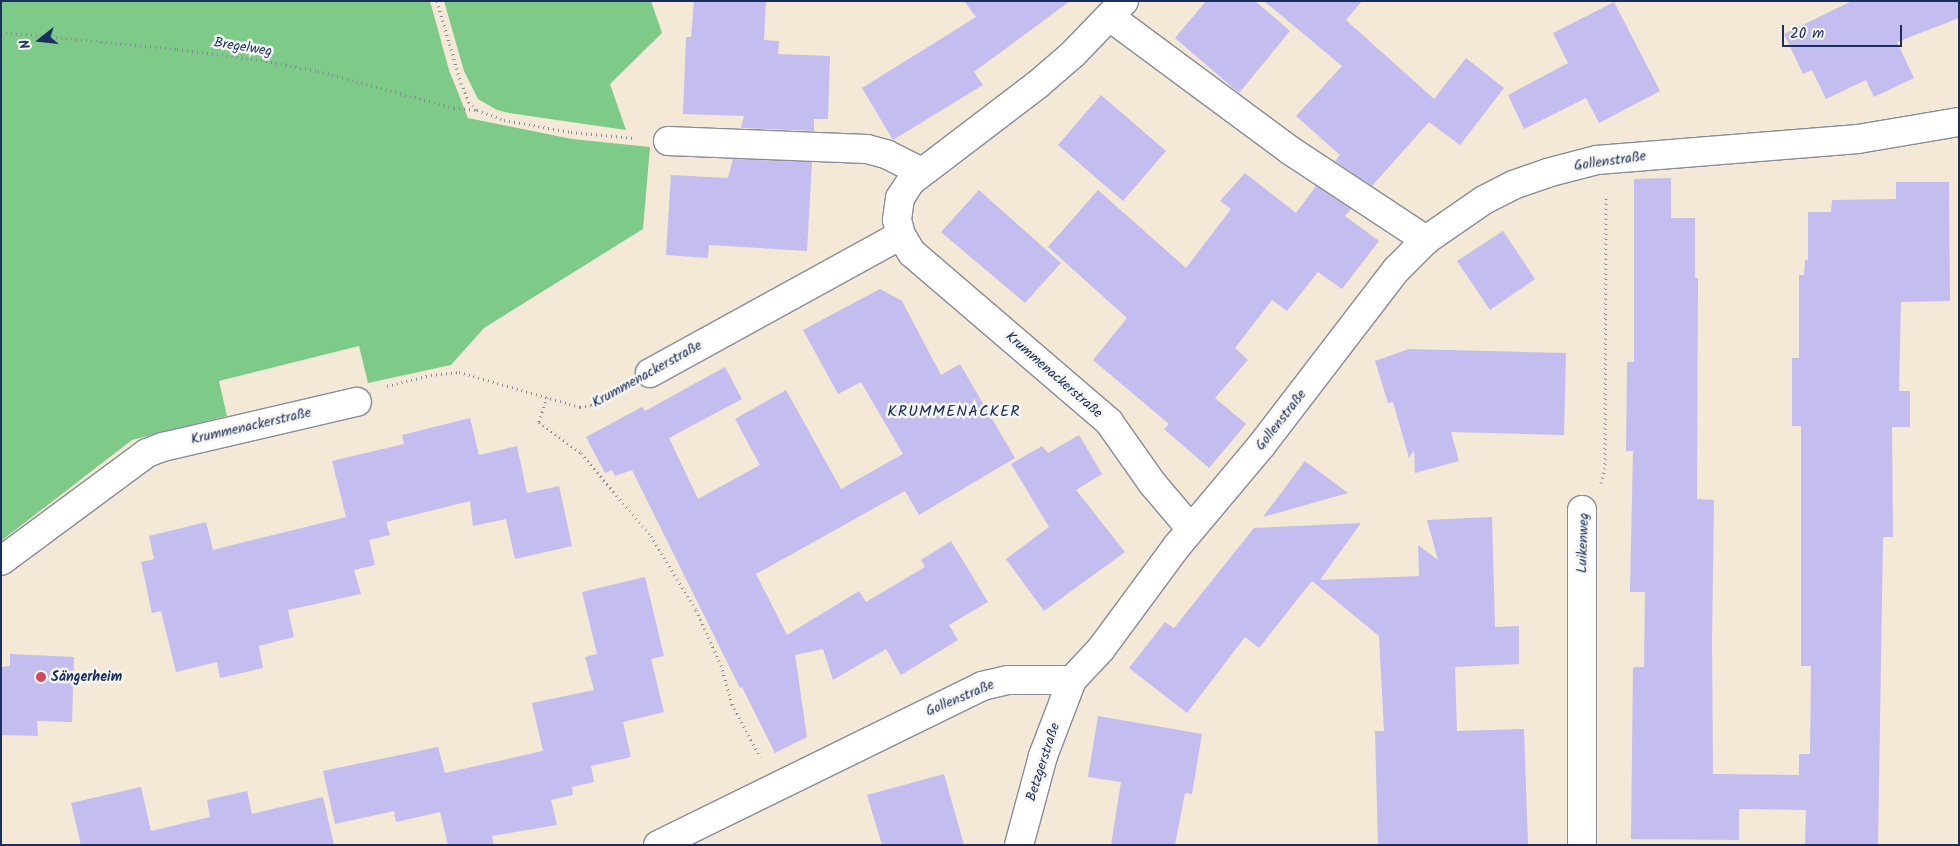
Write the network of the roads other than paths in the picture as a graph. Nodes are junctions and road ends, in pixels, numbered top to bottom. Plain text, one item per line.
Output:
1 (1117, 9) edge
2 (1959, 122) edge
3 (668, 141) road end
4 (922, 172) junction
5 (901, 235) junction
6 (1426, 240) junction
7 (650, 373) road end
8 (357, 402) road end
9 (1582, 510) road end
10 (1191, 529) junction
11 (1, 561) edge
12 (1072, 680) junction
13 (658, 845) edge
14 (1020, 845) edge
15 (1582, 845) edge

1 - 4 street
1 - 6 street
2 - 6 street, Gollenstraße
3 - 4 street
4 - 5 street
5 - 7 street, Krummenackerstraße
5 - 10 street, Krummenackerstraße
6 - 10 street, Gollenstraße
8 - 11 street, Krummenackerstraße
9 - 15 street, Luikenweg
10 - 12 street, Gollenstraße
12 - 13 street, Gollenstraße
12 - 14 street, Betzgerstraße

